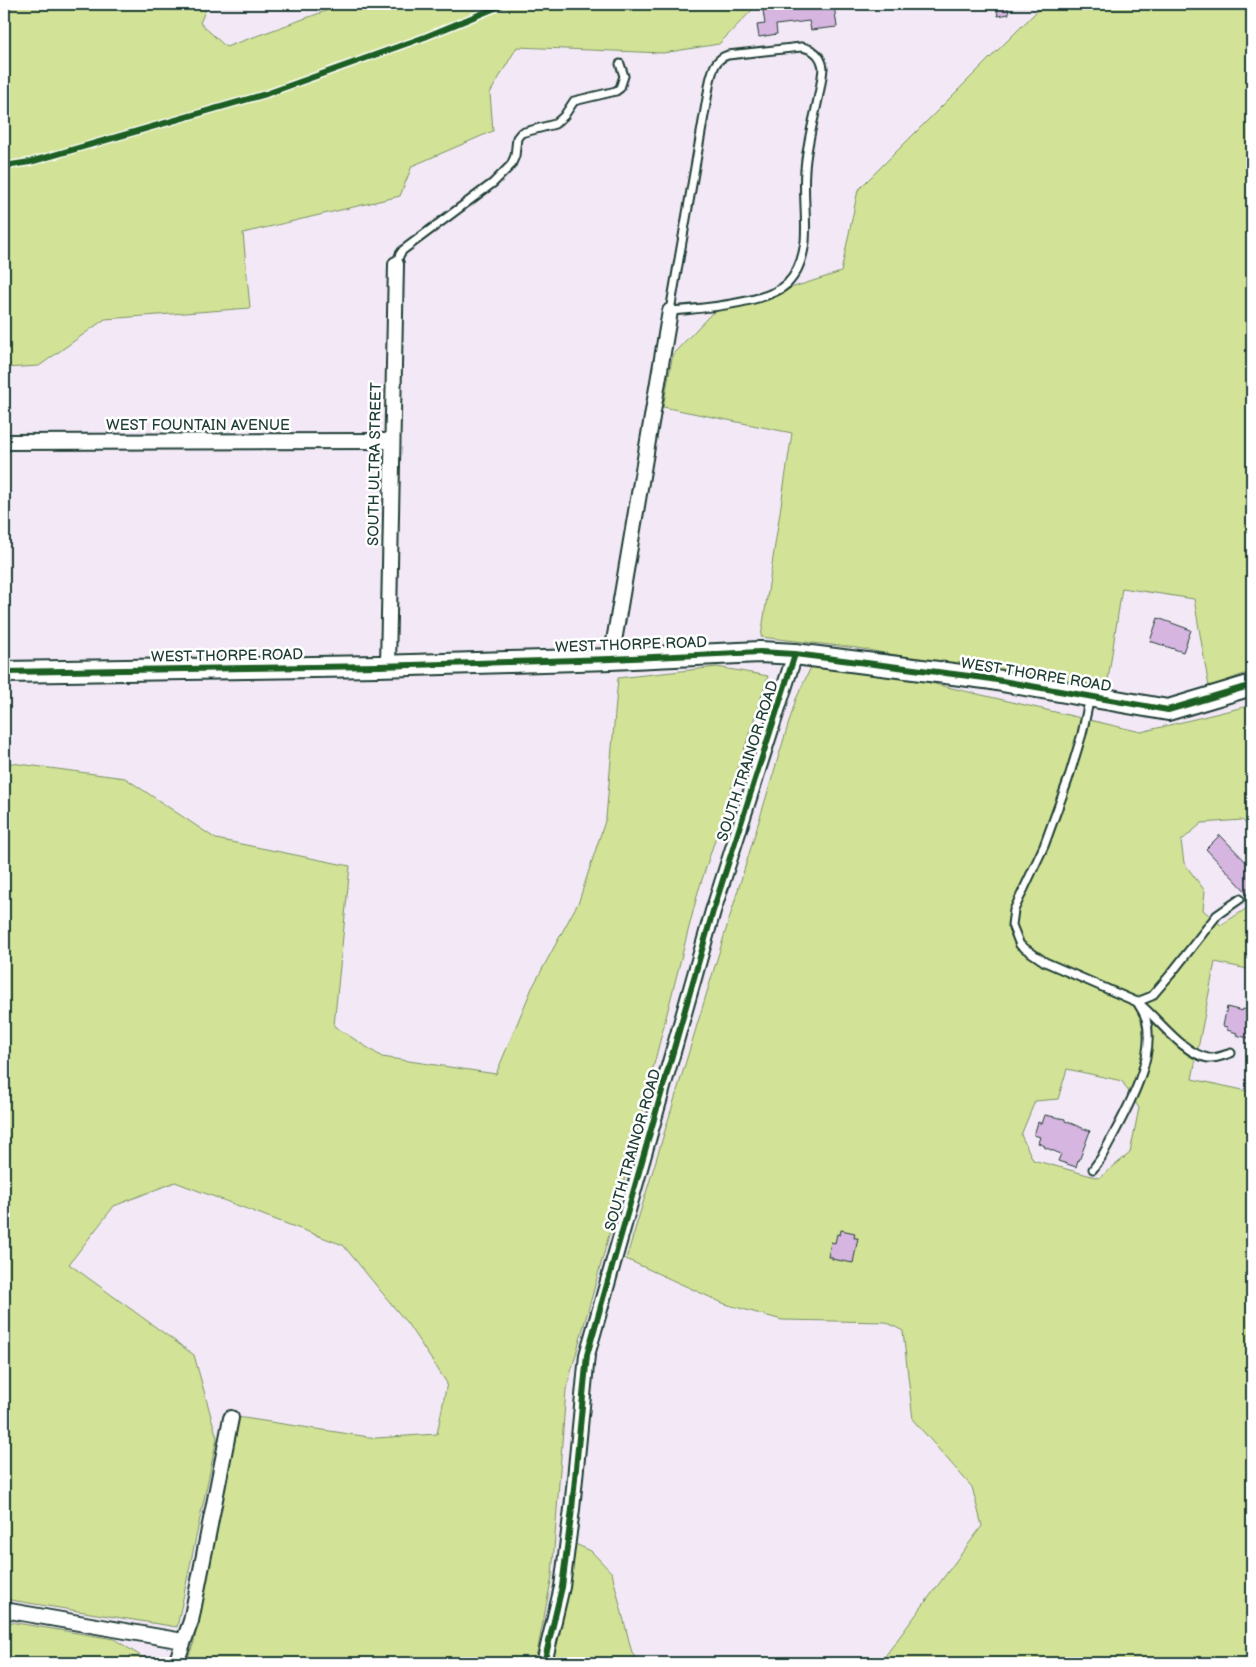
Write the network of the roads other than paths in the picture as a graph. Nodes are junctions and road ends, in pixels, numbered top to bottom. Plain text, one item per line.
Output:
1 (620, 64) dead end
2 (396, 264) joint
3 (670, 311) junction
4 (392, 441) junction
5 (4, 442) edge
6 (795, 654) junction
7 (611, 659) junction
8 (388, 666) junction
9 (4, 672) edge
10 (1252, 685) edge
11 (1090, 696) junction
12 (1240, 899) dead end
13 (1137, 1002) junction
14 (1231, 1053) dead end
15 (1093, 1169) dead end
16 (230, 1418) dead end
17 (4, 1610) edge
18 (183, 1641) junction
19 (176, 1663) edge
20 (544, 1663) edge

1 - 2 lane
2 - 4 street, SOUTH ULTRA STREET
3 - 3 lane
3 - 7 street
4 - 5 street, WEST FOUNTAIN AVENUE
4 - 8 street, SOUTH ULTRA STREET
6 - 7 street, WEST THORPE ROAD
6 - 11 street, WEST THORPE ROAD
6 - 20 street, SOUTH TRAINOR ROAD
7 - 8 street, WEST THORPE ROAD
8 - 9 street, WEST THORPE ROAD
10 - 11 street, WEST THORPE ROAD
11 - 13 lane
12 - 13 lane
13 - 14 lane
13 - 15 lane
16 - 18 street
17 - 18 street
18 - 19 street

